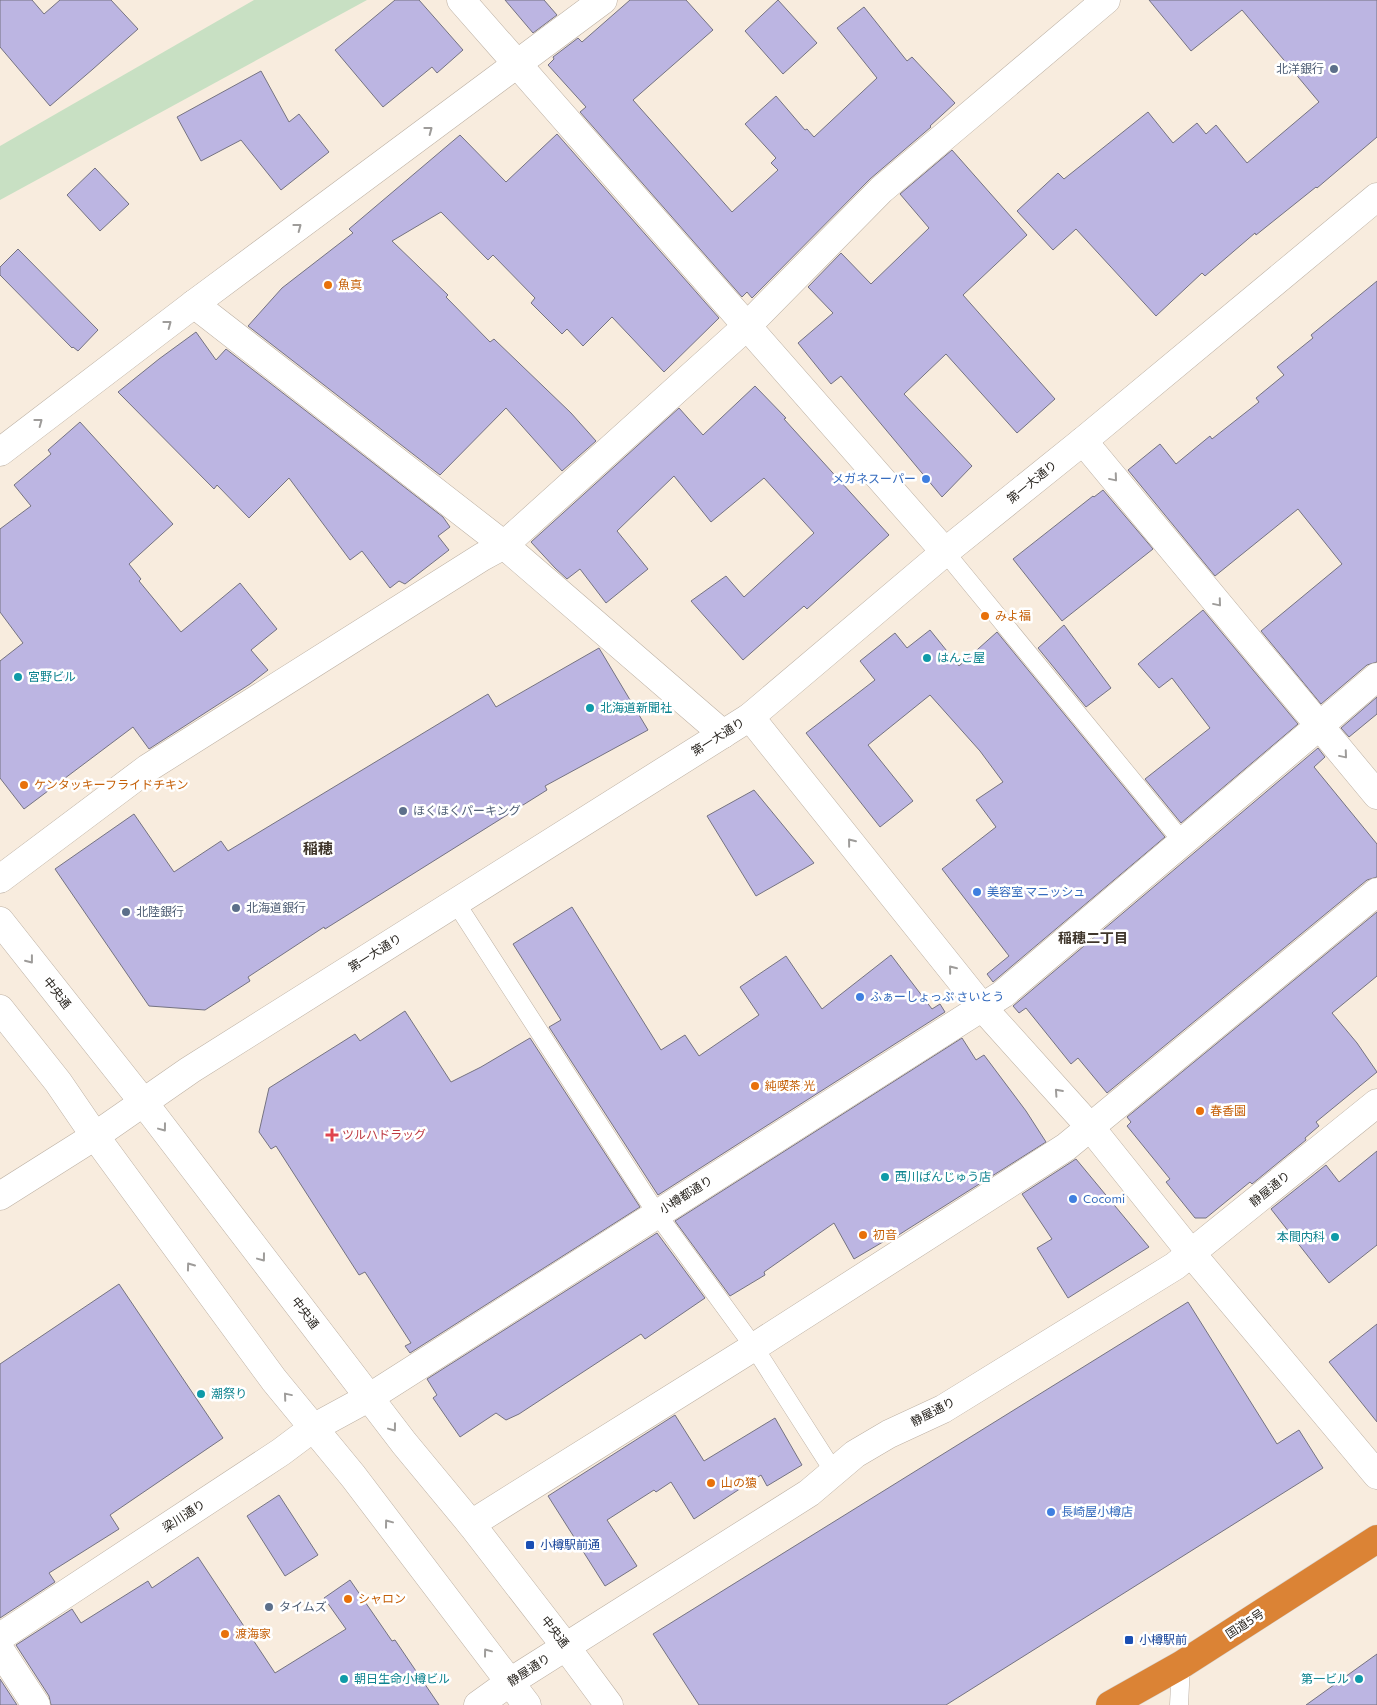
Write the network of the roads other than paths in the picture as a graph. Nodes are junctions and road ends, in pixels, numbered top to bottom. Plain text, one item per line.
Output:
1 (461, 0) edge
2 (602, 0) edge
3 (1106, 0) edge
4 (516, 65) junction
5 (1377, 197) edge
6 (194, 304) junction
7 (747, 326) junction
8 (1083, 441) junction
9 (0, 452) edge
10 (504, 545) junction
11 (946, 552) junction
12 (1377, 677) edge
13 (750, 717) junction
14 (1319, 724) junction
15 (723, 734) junction
16 (1377, 795) edge
17 (1182, 841) junction
18 (0, 879) edge
19 (1377, 892) edge
20 (456, 903) junction
21 (0, 921) edge
22 (993, 1000) junction
23 (0, 1009) edge
24 (144, 1103) junction
25 (1377, 1103) edge
26 (1091, 1128) junction
27 (95, 1136) junction
28 (0, 1196) edge
29 (657, 1214) junction
30 (1191, 1253) junction
31 (754, 1347) junction
32 (370, 1397) junction
33 (314, 1428) junction
34 (834, 1472) junction
35 (1377, 1475) edge
36 (471, 1524) junction
37 (1377, 1539) edge
38 (0, 1638) edge
39 (566, 1647) junction
40 (0, 1650) edge
41 (1181, 1665) junction
42 (510, 1682) junction
43 (36, 1705) edge
44 (478, 1705) edge
45 (527, 1705) edge
46 (609, 1705) edge
47 (1110, 1705) edge
48 (1179, 1705) edge

1 - 4 street
2 - 4 street
3 - 7 street
6 -> 4 street
4 - 7 street
5 - 8 street, 第一大通り
9 -> 6 street
6 - 10 street
7 - 10 street
7 - 11 street
8 - 11 street, 第一大通り
8 -> 14 street
10 - 15 street
10 - 18 street
11 - 13 street, 第一大通り
11 - 17 lane
12 - 14 street, 小樽都通り
13 - 15 street, 第一大通り
22 -> 13 street
14 -> 16 street
14 - 17 street, 小樽都通り
15 - 20 street, 第一大通り
17 - 22 street, 小樽都通り
19 - 26 street
20 - 24 street, 第一大通り
20 - 29 lane
21 -> 24 street, 中央通
26 -> 22 street
22 - 29 street, 小樽都通り
23 - 27 street
24 - 27 street, 第一大通り
24 -> 32 street, 中央通
25 - 30 street, 静屋通り
26 - 30 street
26 - 31 street
27 - 28 street, 第一大通り
33 -> 27 street
29 - 31 lane
29 - 32 street, 小樽都通り
30 - 34 street, 静屋通り
30 - 35 street
31 - 34 lane
31 - 36 street
32 - 33 street, 梁川通り
32 -> 36 street, 中央通
33 - 38 street, 梁川通り
42 -> 33 street
34 - 39 street, 静屋通り
36 - 39 street, 中央通
37 - 41 highway, 国道5号
39 - 42 street, 静屋通り
39 - 46 street, 中央通
40 - 43 street
41 - 47 highway, 国道5号
41 - 48 lane
42 - 44 street, 静屋通り
42 - 45 street

